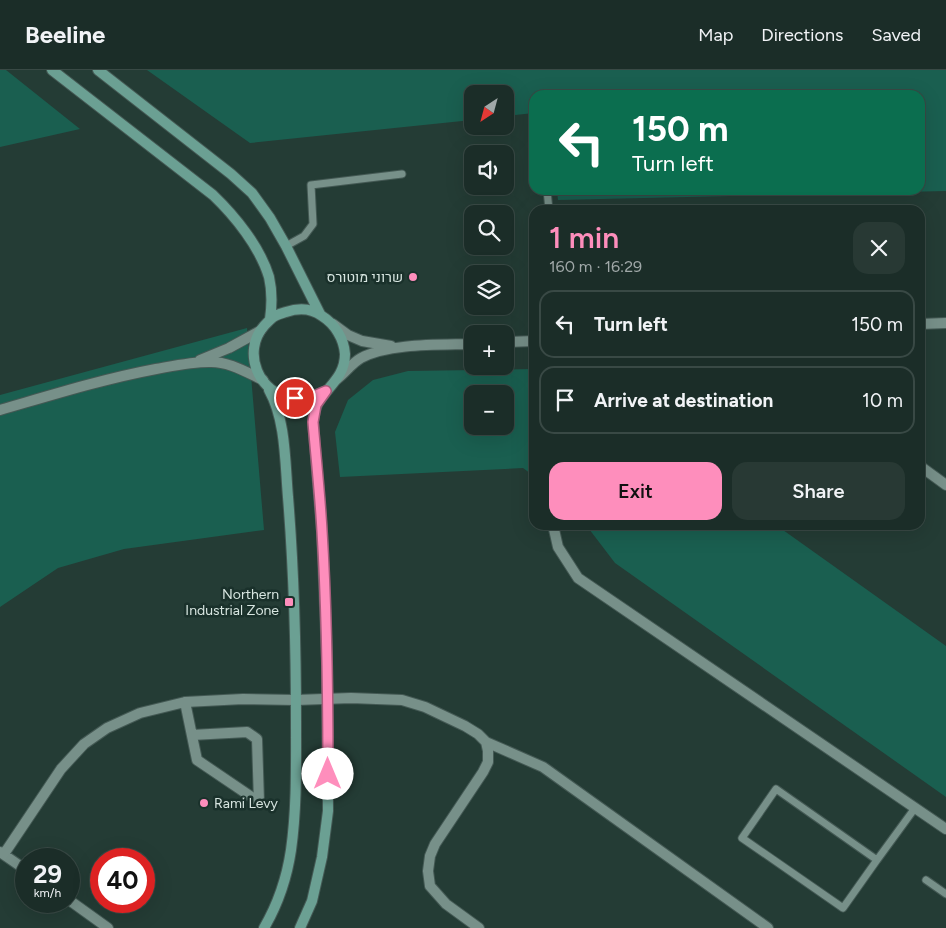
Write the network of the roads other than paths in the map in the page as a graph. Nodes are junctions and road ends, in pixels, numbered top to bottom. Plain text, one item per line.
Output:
1 (52, 70) edge
2 (98, 70) edge
3 (402, 174) dead end
4 (286, 246) junction
5 (320, 314) junction
6 (270, 319) junction
7 (946, 323) edge
8 (332, 324) junction
9 (925, 324) edge
10 (260, 330) junction
11 (529, 341) edge
12 (514, 342) edge
13 (464, 344) edge
14 (399, 347) junction
15 (192, 363) junction
16 (337, 380) junction
17 (264, 383) junction
18 (326, 391) junction
19 (0, 410) edge
20 (925, 469) edge
21 (946, 484) edge
22 (554, 530) edge
23 (328, 698) junction
24 (296, 700) junction
25 (185, 702) junction
26 (192, 735) junction
27 (486, 742) junction
28 (915, 808) junction
29 (946, 829) edge
30 (2, 853) edge
31 (877, 860) junction
32 (15, 862) edge
33 (926, 880) dead end
34 (946, 894) edge
35 (80, 908) edge
36 (108, 928) edge
37 (264, 928) edge
38 (300, 928) edge
39 (479, 928) edge
40 (768, 928) edge

1 - 6 street
2 - 4 street
3 - 4 lane
4 - 5 street
5 - 6 street
5 - 8 street
6 - 10 street
7 - 9 street
8 - 14 street
8 - 16 street
10 - 15 street
10 - 17 street
11 - 12 street
13 - 14 street
14 - 16 street
15 - 17 street
15 - 19 street
16 - 18 street
17 - 18 street
17 - 24 street
18 - 23 street
20 - 21 street
22 - 28 street
23 - 24 street
23 - 27 street
23 - 38 street
24 - 25 street
24 - 37 street
25 - 26 street
25 - 30 street
26 - 26 street
27 - 39 street
27 - 40 street
28 - 29 street
28 - 31 lane
30 - 32 street
31 - 31 lane
33 - 34 lane
35 - 36 street

